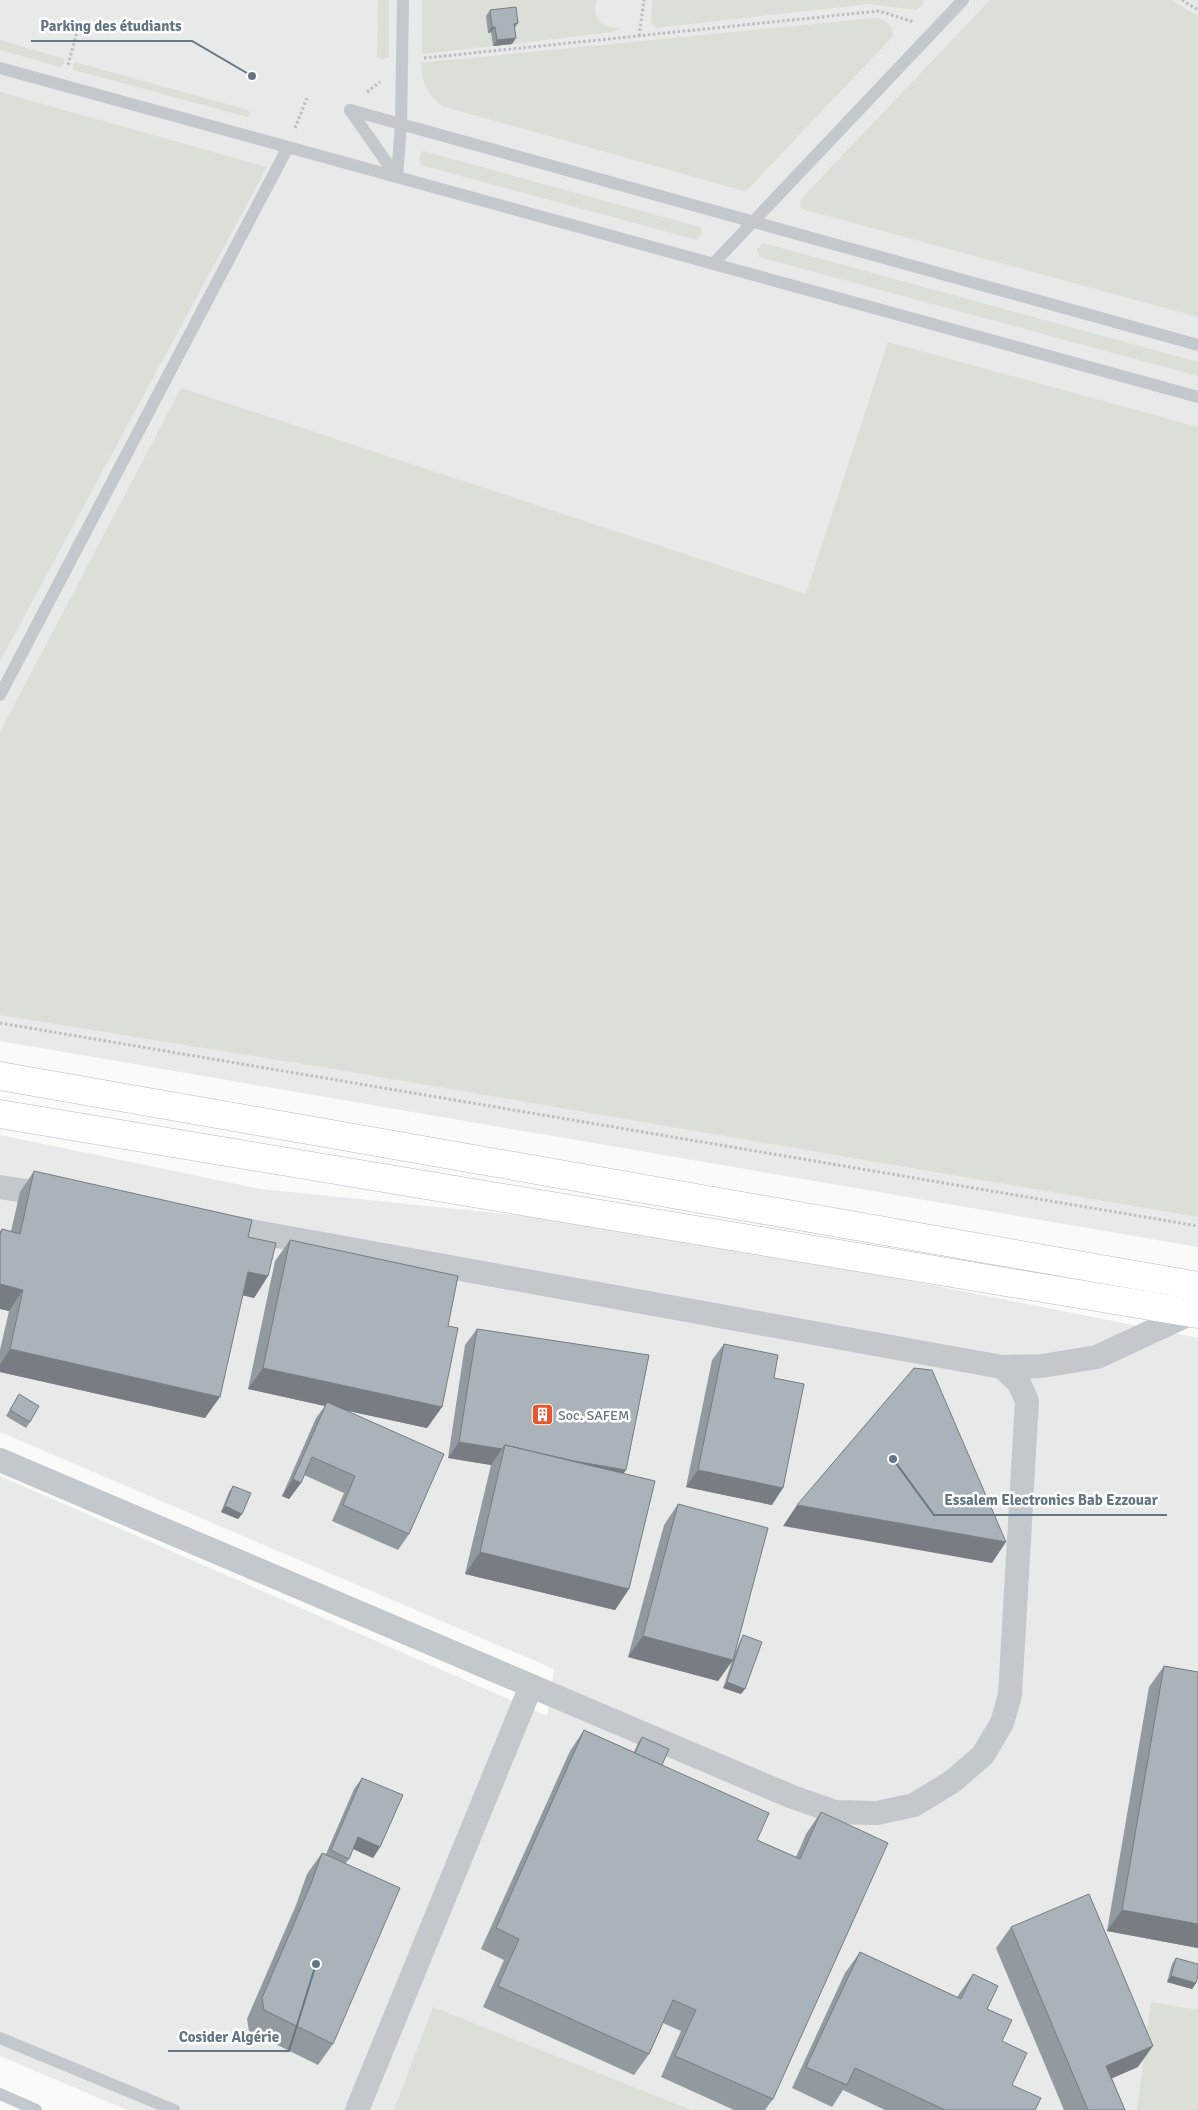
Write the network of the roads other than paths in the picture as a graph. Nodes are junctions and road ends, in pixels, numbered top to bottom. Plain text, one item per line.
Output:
1 (403, 0) edge
2 (963, 0) edge
3 (0, 68) edge
4 (401, 124) junction
5 (288, 147) junction
6 (397, 177) junction
7 (753, 221) junction
8 (713, 264) junction
9 (1198, 344) edge
10 (1198, 397) edge
11 (0, 695) edge
12 (0, 1076) edge
13 (0, 1114) edge
14 (0, 1187) edge
15 (74, 1199) edge
16 (192, 1220) edge
17 (1198, 1286) edge
18 (1196, 1312) edge
19 (1002, 1367) junction
20 (0, 1460) edge
21 (531, 1686) junction
22 (0, 2038) edge
23 (0, 2094) edge
24 (36, 2110) edge
25 (174, 2110) edge
26 (357, 2110) edge

1 - 4 lane
2 - 7 lane
3 - 5 lane
4 - 6 lane
4 - 6 lane
4 - 7 lane
5 - 6 lane
5 - 11 lane
6 - 8 lane
7 - 8 lane
7 - 9 lane
8 - 10 lane
12 - 17 main road
13 - 18 main road
14 - 15 street
16 - 19 street
18 - 19 street
19 - 21 street
20 - 21 street
21 - 26 street
22 - 25 lane
23 - 24 lane

